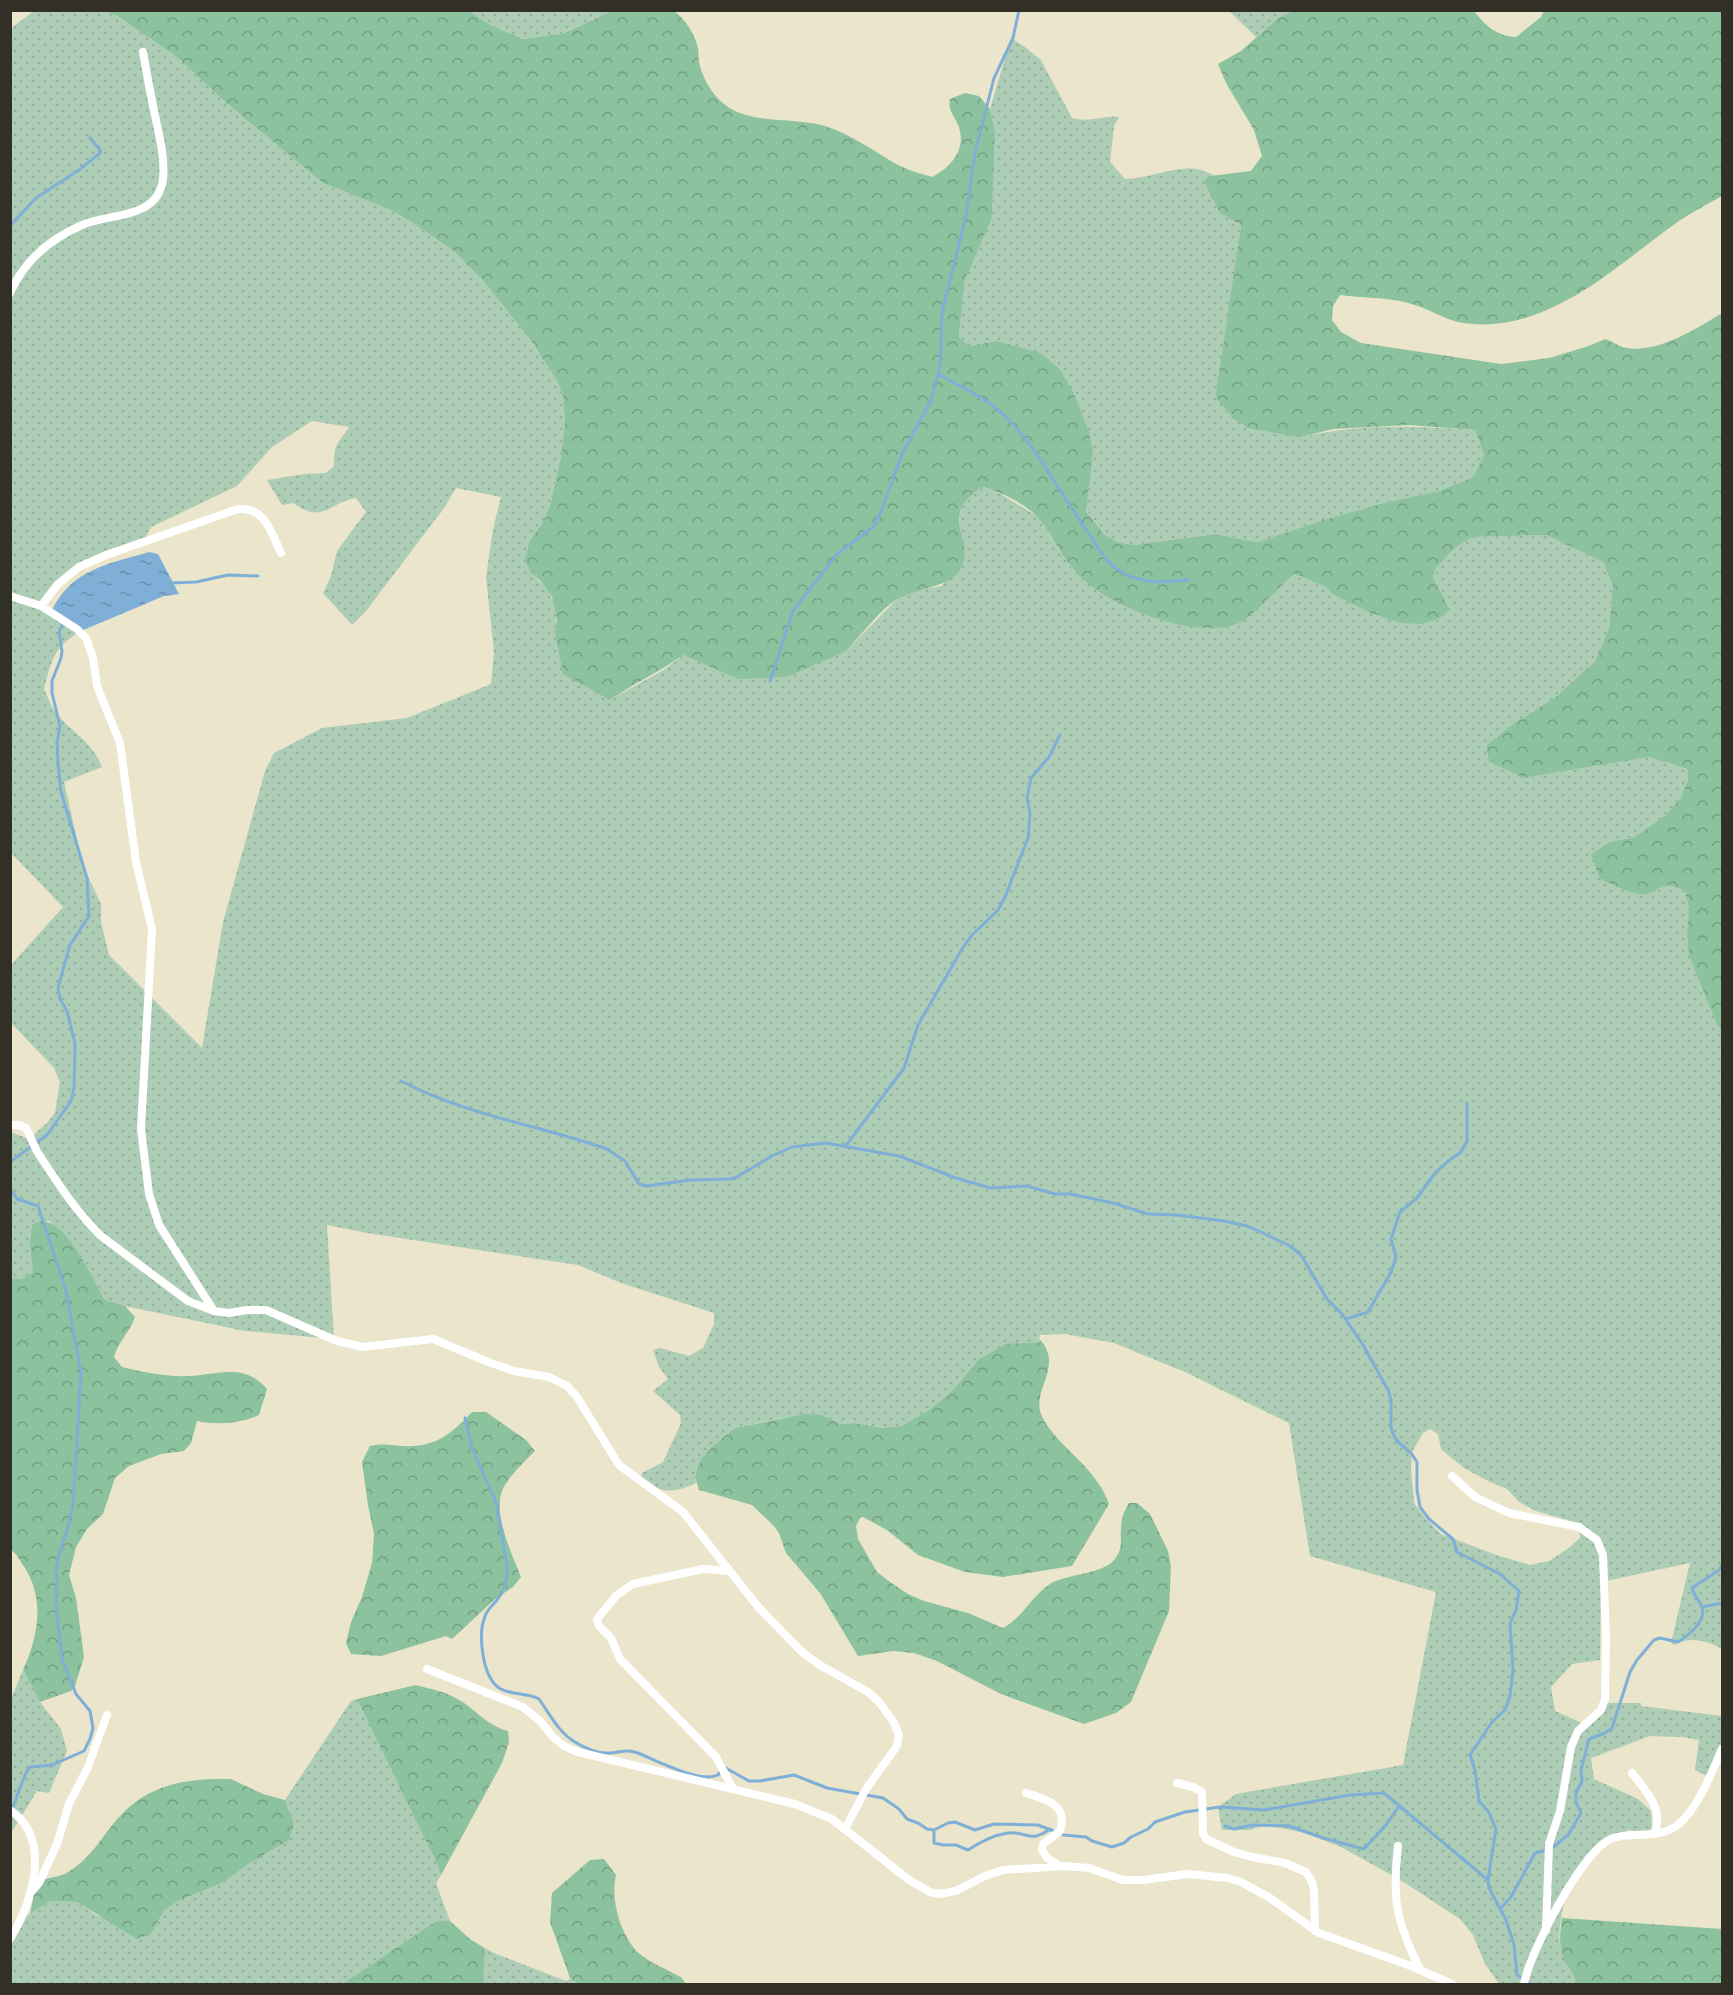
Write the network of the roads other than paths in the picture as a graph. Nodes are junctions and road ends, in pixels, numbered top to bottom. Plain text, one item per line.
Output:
1 (143, 52) dead end
2 (10, 293) edge
3 (281, 553) dead end
4 (10, 596) edge
5 (41, 606) junction
6 (10, 1125) edge
7 (214, 1311) junction
8 (1452, 1476) dead end
9 (729, 1571) junction
10 (428, 1669) dead end
11 (107, 1715) dead end
12 (1722, 1749) edge
13 (1632, 1773) dead end
14 (1177, 1783) dead end
15 (733, 1789) junction
16 (1026, 1793) dead end
17 (14, 1812) edge
18 (845, 1829) junction
19 (1654, 1834) junction
20 (1398, 1846) dead end
21 (1060, 1866) junction
22 (30, 1893) junction
23 (1546, 1930) junction
24 (1315, 1931) junction
25 (10, 1939) edge
26 (1420, 1969) junction
27 (1452, 1984) edge
28 (1524, 1984) edge

1 - 2 street
3 - 5 street
4 - 5 street
5 - 7 street
6 - 7 street
7 - 9 street
8 - 23 street
9 - 15 street
9 - 18 street
10 - 15 street
11 - 22 street
12 - 19 street
13 - 19 street
14 - 24 street
15 - 18 street
16 - 21 street
17 - 22 street
18 - 21 street
19 - 23 street
20 - 26 street
21 - 24 street
22 - 25 street
23 - 28 street
24 - 26 street
26 - 27 street

